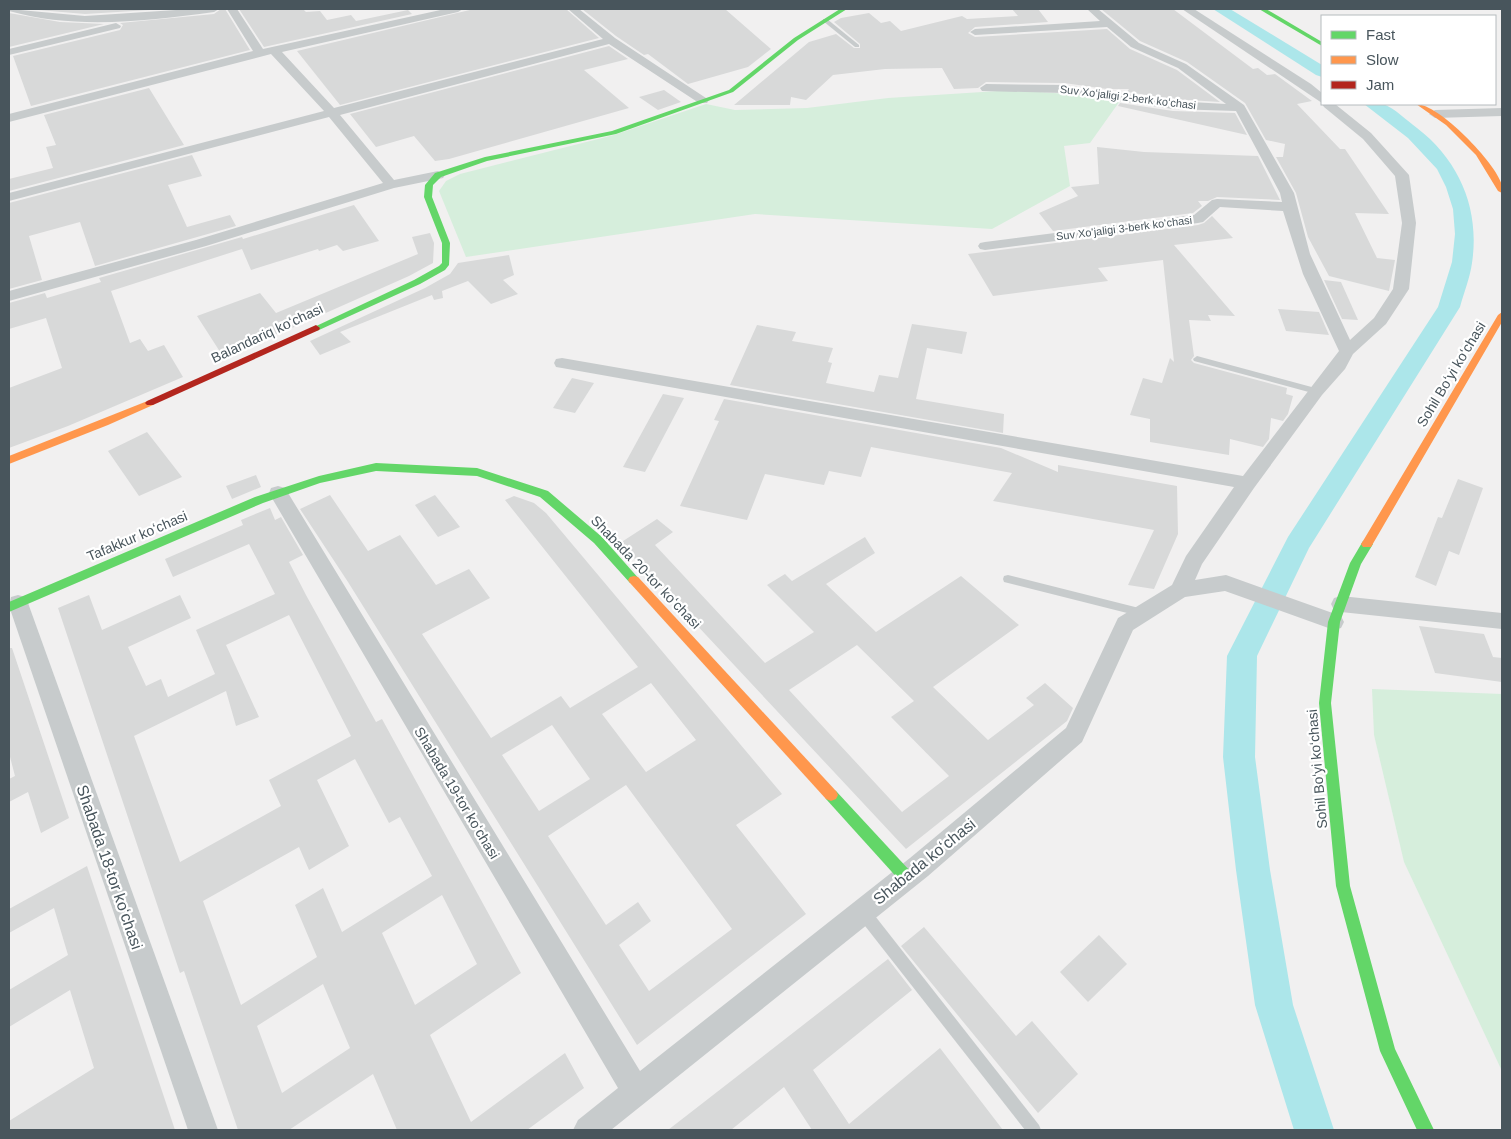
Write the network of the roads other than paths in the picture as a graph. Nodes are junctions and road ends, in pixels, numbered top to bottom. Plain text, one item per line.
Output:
1 (13, 9) edge
2 (214, 9) edge
3 (232, 9) edge
4 (458, 9) edge
5 (573, 9) edge
6 (844, 9) edge
7 (1092, 9) edge
8 (1187, 9) edge
9 (1262, 9) edge
10 (167, 14) junction
11 (825, 20) junction
12 (1110, 24) junction
13 (975, 32) dead end
14 (611, 40) junction
15 (1321, 43) edge
16 (857, 46) dead end
17 (274, 50) junction
18 (9, 52) edge
19 (260, 53) junction
20 (986, 88) dead end
21 (1321, 98) edge
22 (703, 100) junction
23 (1329, 105) edge
24 (1420, 105) edge
25 (1240, 108) junction
26 (331, 112) junction
27 (1502, 112) edge
28 (1434, 114) junction
29 (9, 118) edge
30 (438, 175) junction
31 (391, 185) junction
32 (1502, 191) edge
33 (9, 197) edge
34 (1289, 206) junction
35 (985, 246) dead end
36 (9, 296) edge
37 (1500, 323) edge
38 (1347, 351) junction
39 (1197, 359) dead end
40 (562, 363) dead end
41 (1316, 391) junction
42 (9, 460) edge
43 (1247, 483) junction
44 (278, 493) junction
45 (1008, 579) dead end
46 (1180, 590) junction
47 (13, 605) edge
48 (1143, 613) junction
49 (1337, 613) junction
50 (1502, 621) edge
51 (906, 877) junction
52 (862, 912) junction
53 (636, 1092) junction
54 (598, 1127) edge
55 (203, 1130) edge
56 (1034, 1130) edge
57 (1426, 1130) edge

1 - 10 street
2 - 10 street
3 - 19 street
4 - 17 street
5 - 14 street
6 - 11 street
7 - 12 street
8 - 21 street
9 - 15 street
10 - 18 street
11 - 16 lane
11 - 22 street
12 - 13 street
12 - 25 street
14 - 22 street
14 - 26 street
17 - 19 street
17 - 26 street
19 - 29 street
20 - 25 street, Suv Xoʻjaligi 2-berk koʻchasi
22 - 30 street
23 - 38 street
24 - 28 street
25 - 34 street
26 - 31 street
26 - 33 street
27 - 28 street
28 - 32 street
30 - 31 street
30 - 42 street, Balandariq koʻchasi
31 - 36 street
34 - 35 street, Suv Xoʻjaligi 3-berk koʻchasi
34 - 38 street
37 - 49 street, Sohil Boʻyi koʻchasi
38 - 41 street
39 - 41 lane
40 - 43 street
41 - 43 street
43 - 46 street
44 - 47 street, Tafakkur koʻchasi
44 - 51 street, Shabada 20-tor koʻchasi
44 - 53 street, Shabada 19-tor koʻchasi
45 - 48 lane
46 - 48 street, Shabada koʻchasi
46 - 49 street, Shabada koʻchasi
47 - 55 street, Shabada 18-tor koʻchasi
48 - 51 street, Shabada koʻchasi
49 - 50 street
49 - 57 street, Sohil Boʻyi koʻchasi
51 - 52 street, Shabada koʻchasi
52 - 53 street, Shabada koʻchasi
52 - 56 lane
53 - 54 street, Shabada koʻchasi

